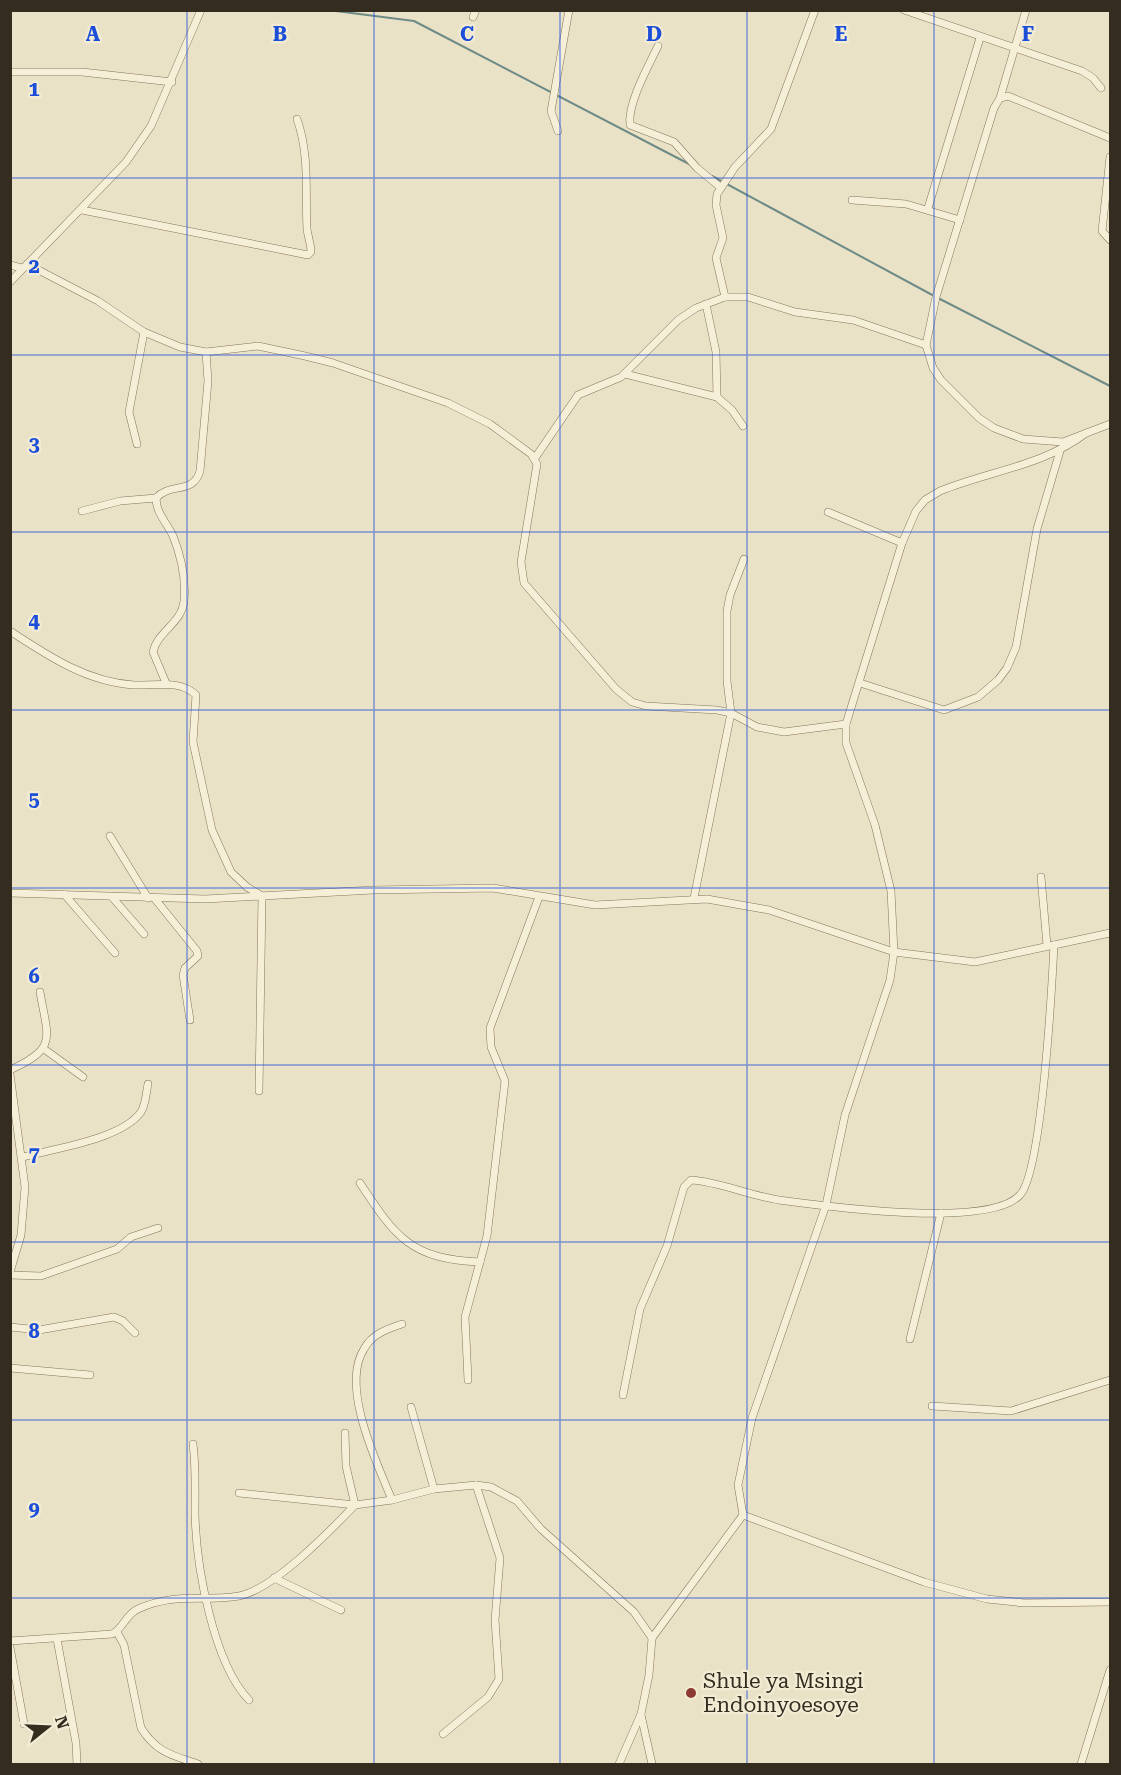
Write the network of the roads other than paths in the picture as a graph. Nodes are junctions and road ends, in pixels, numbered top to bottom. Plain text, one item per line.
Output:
1 (201, 10) edge
2 (569, 10) edge
3 (815, 10) edge
4 (904, 10) edge
5 (1026, 10) edge
6 (980, 38) junction
7 (658, 46) dead end
8 (1014, 48) junction
9 (10, 72) edge
10 (171, 82) junction
11 (1101, 88) dead end
12 (1000, 98) junction
13 (297, 119) dead end
14 (558, 131) dead end
15 (1110, 138) edge
16 (1110, 157) edge
17 (720, 187) junction
18 (852, 200) dead end
19 (928, 208) junction
20 (82, 210) junction
21 (960, 220) junction
22 (1110, 240) edge
23 (10, 265) edge
24 (25, 266) junction
25 (10, 282) edge
26 (725, 297) junction
27 (706, 304) junction
28 (144, 332) junction
29 (926, 345) junction
30 (206, 352) junction
31 (625, 374) junction
32 (717, 397) junction
33 (1110, 424) edge
34 (743, 426) dead end
35 (1086, 433) junction
36 (137, 444) dead end
37 (1060, 451) junction
38 (535, 458) junction
39 (156, 498) junction
40 (82, 511) dead end
41 (828, 512) dead end
42 (902, 543) junction
43 (744, 559) dead end
44 (10, 632) edge
45 (166, 683) junction
46 (860, 683) junction
47 (731, 713) junction
48 (846, 724) junction
49 (110, 836) dead end
50 (1041, 877) dead end
51 (10, 893) edge
52 (64, 894) junction
53 (262, 896) junction
54 (112, 897) junction
55 (539, 897) junction
56 (151, 898) junction
57 (694, 898) junction
58 (1110, 933) edge
59 (144, 934) dead end
60 (1051, 945) junction
61 (894, 952) junction
62 (115, 953) dead end
63 (40, 992) dead end
64 (190, 1020) dead end
65 (44, 1049) junction
66 (10, 1072) edge
67 (83, 1077) dead end
68 (148, 1084) dead end
69 (259, 1091) dead end
70 (22, 1157) junction
71 (360, 1183) dead end
72 (826, 1205) junction
73 (941, 1214) junction
74 (158, 1228) dead end
75 (480, 1262) junction
76 (10, 1274) edge
77 (402, 1324) dead end
78 (10, 1327) edge
79 (135, 1333) dead end
80 (910, 1340) dead end
81 (10, 1368) edge
82 (90, 1375) dead end
83 (468, 1380) dead end
84 (1110, 1380) edge
85 (623, 1395) dead end
86 (932, 1406) dead end
87 (411, 1407) dead end
88 (345, 1433) dead end
89 (193, 1444) dead end
90 (476, 1485) junction
91 (434, 1489) junction
92 (239, 1493) dead end
93 (392, 1500) junction
94 (355, 1505) junction
95 (743, 1515) junction
96 (274, 1578) junction
97 (206, 1597) junction
98 (1110, 1602) edge
99 (341, 1610) dead end
100 (117, 1632) junction
101 (652, 1638) junction
102 (57, 1639) junction
103 (10, 1641) edge
104 (10, 1647) edge
105 (1110, 1670) edge
106 (249, 1700) dead end
107 (641, 1714) junction
108 (24, 1724) dead end
109 (443, 1734) dead end
110 (170, 1761) edge
111 (77, 1764) edge
112 (198, 1764) edge
113 (619, 1764) edge
114 (652, 1764) edge
115 (1081, 1764) edge

1 - 10 street
2 - 14 street
3 - 17 street
4 - 6 street
5 - 8 street
6 - 8 street
6 - 19 street
7 - 17 street
8 - 11 street
8 - 12 street
9 - 10 street
10 - 20 street
12 - 15 street
12 - 21 street
13 - 20 street
16 - 22 street
17 - 26 street
18 - 19 street
19 - 21 street
20 - 24 street
21 - 29 street
23 - 24 street
24 - 25 street
24 - 28 street
26 - 27 street
26 - 29 street
27 - 31 street
27 - 32 street
28 - 30 street
28 - 36 street
29 - 35 street
30 - 38 street
30 - 39 street
31 - 32 street
31 - 38 street
32 - 34 street
33 - 35 street
35 - 37 street
37 - 42 street
37 - 46 street
38 - 47 street
39 - 40 street
39 - 45 street
41 - 42 street
42 - 46 street
43 - 47 street
44 - 45 street
45 - 53 street
46 - 48 street
47 - 48 street
47 - 57 street
48 - 61 street
49 - 56 street
50 - 60 street
51 - 52 street
52 - 54 street
52 - 62 street
53 - 55 street
53 - 56 street
53 - 69 street
54 - 56 street
54 - 59 street
55 - 57 street
55 - 75 street
56 - 64 street
57 - 61 street
58 - 60 street
60 - 61 street
60 - 73 street
61 - 72 street
63 - 65 street
65 - 66 street
65 - 67 street
66 - 70 street
68 - 70 street
70 - 76 street
71 - 75 street
72 - 73 street
72 - 85 street
72 - 95 street
73 - 80 street
74 - 76 street
75 - 83 street
77 - 93 street
78 - 79 street
81 - 82 street
84 - 86 street
87 - 91 street
88 - 94 street
89 - 97 street
90 - 91 street
90 - 101 street
90 - 109 street
91 - 93 street
92 - 94 street
93 - 94 street
94 - 96 street
95 - 98 street
95 - 101 street
96 - 97 street
96 - 99 street
97 - 100 street
97 - 106 street
100 - 102 street
100 - 110 street
101 - 107 street
102 - 103 street
102 - 111 street
104 - 108 street
105 - 115 street
107 - 113 street
107 - 114 street
110 - 112 street

